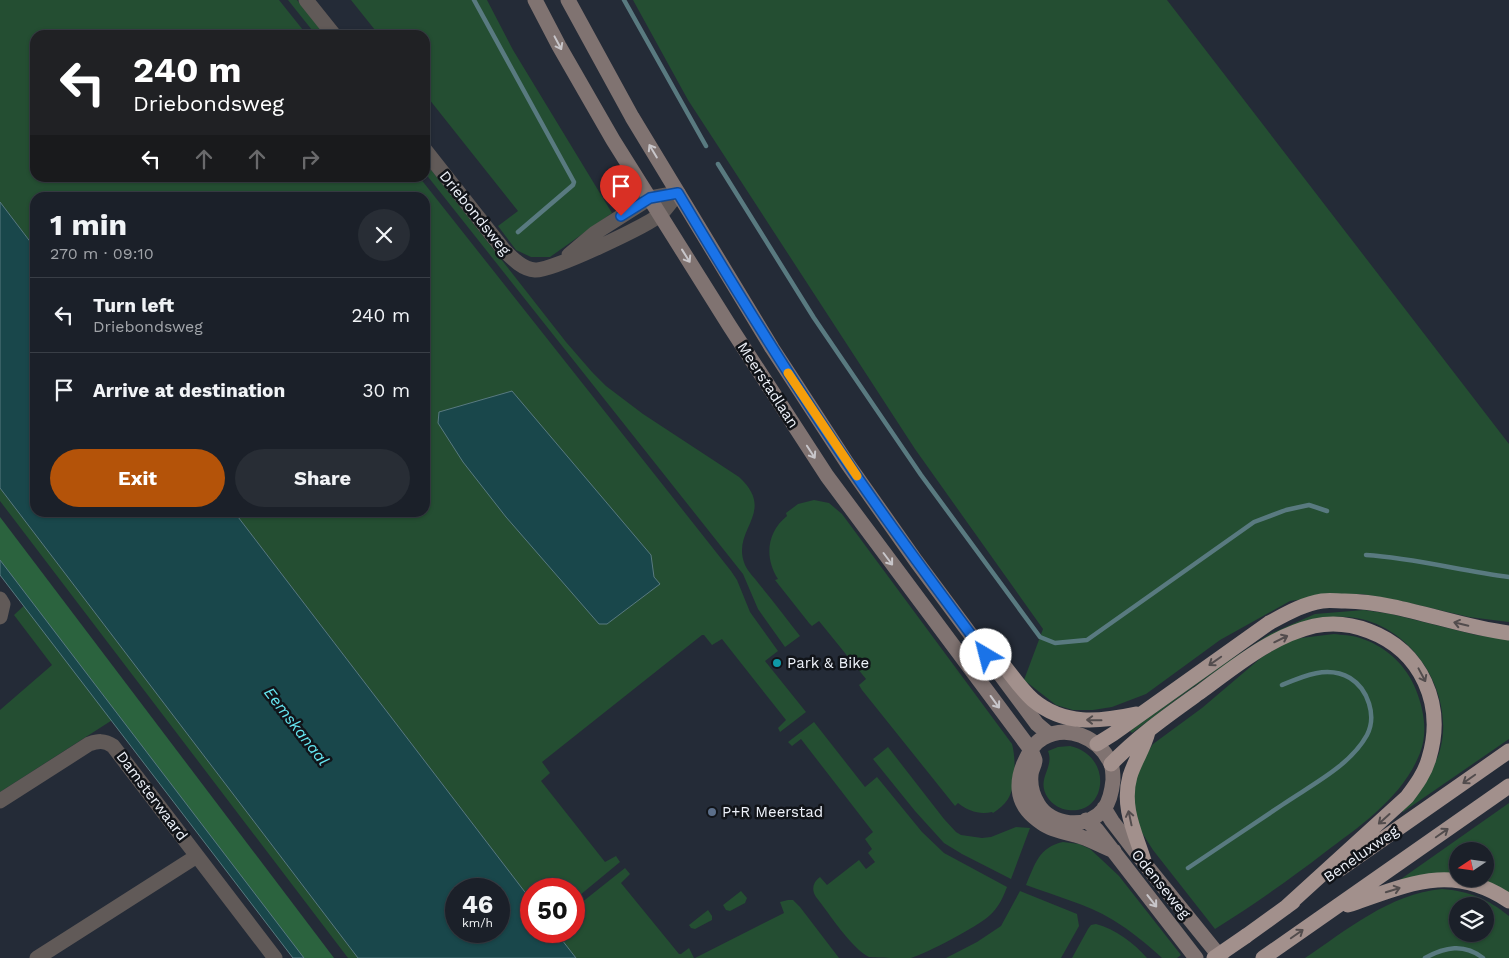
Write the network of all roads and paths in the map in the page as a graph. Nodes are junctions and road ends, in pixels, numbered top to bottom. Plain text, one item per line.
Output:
1 (306, 0) edge
2 (535, 0) edge
3 (568, 0) edge
4 (330, 30) edge
5 (430, 156) edge
6 (678, 193) junction
7 (650, 198) junction
8 (660, 215) junction
9 (558, 264) junction
10 (0, 599) edge
11 (0, 617) edge
12 (1509, 633) edge
13 (976, 642) junction
14 (1142, 713) junction
15 (1148, 729) junction
16 (1050, 735) junction
17 (1097, 744) junction
18 (1031, 750) junction
19 (1509, 751) edge
20 (1111, 764) junction
21 (1509, 786) edge
22 (0, 801) edge
23 (1104, 808) junction
24 (1086, 820) junction
25 (1114, 851) junction
26 (197, 856) junction
27 (1145, 864) junction
28 (1509, 901) edge
29 (1285, 908) junction
30 (1330, 911) junction
31 (37, 958) edge
32 (275, 958) edge
33 (1196, 958) edge
34 (1214, 958) edge
35 (1221, 958) edge
36 (1263, 958) edge

1 - 4 street
2 -> 7 main road, Meerstadlaan
6 -> 3 main road, Meerstadlaan
5 - 9 street, Driebondsweg
6 - 7 street, Driebondsweg
6 - 8 street, Driebondsweg
6 - 13 main road, Meerstadlaan
7 - 8 main road, Meerstadlaan
7 - 9 street, Driebondsweg
8 - 9 street, Driebondsweg
8 -> 18 main road, Meerstadlaan
10 - 11 street
12 -> 14 highway
14 -> 13 highway
13 - 16 main road, Meerstadlaan
14 - 17 highway
15 - 20 highway
27 -> 15 highway
15 -> 29 highway
16 - 17 main road
16 - 18 main road
17 - 20 main road
18 - 24 main road
18 - 25 main road, Odenseweg
19 -> 29 highway, Beneluxweg
20 - 23 main road
30 -> 21 highway, Beneluxweg
22 - 26 street, Damsterwaard
23 - 24 main road
23 - 27 main road, Odenseweg
24 - 25 main road, Odenseweg
25 -> 33 main road, Odenseweg
26 - 31 street, Damsterwaard
26 - 32 street, Damsterwaard
27 - 35 main road, Odenseweg
30 -> 28 highway
29 - 34 highway, Beneluxweg, bridge
36 -> 30 highway, Beneluxweg

